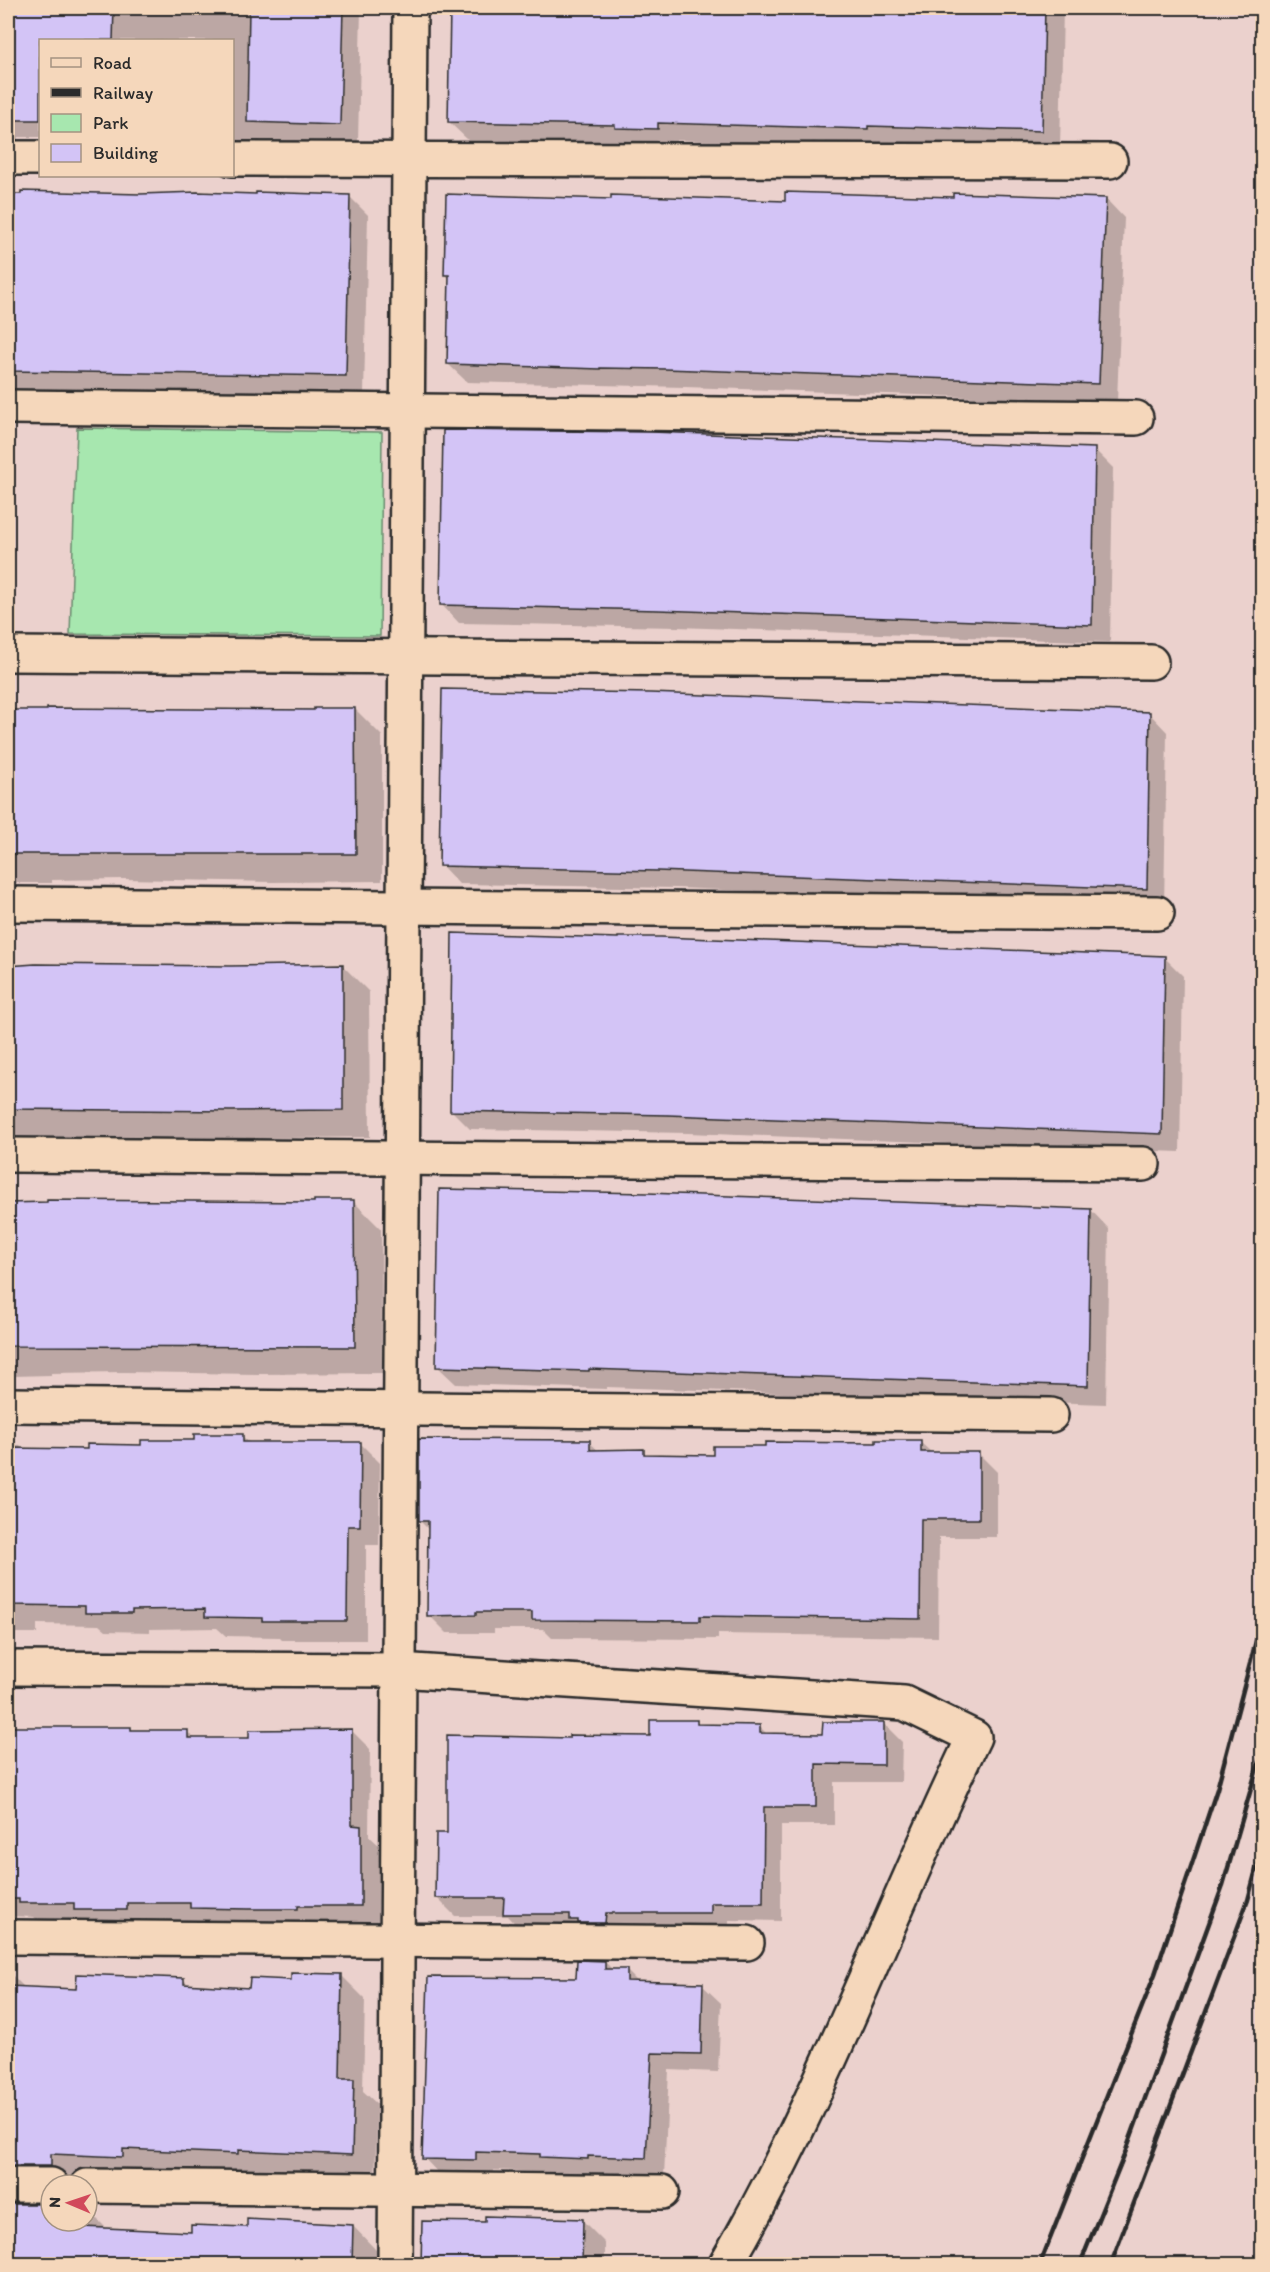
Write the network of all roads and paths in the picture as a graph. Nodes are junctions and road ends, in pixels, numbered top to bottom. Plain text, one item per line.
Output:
1 (410, 8) edge
2 (8, 158) edge
3 (39, 158) edge
4 (234, 159) edge
5 (409, 159) junction
6 (1110, 161) dead end
7 (8, 407) edge
8 (407, 411) junction
9 (1136, 418) dead end
10 (8, 654) edge
11 (406, 657) junction
12 (1151, 662) dead end
13 (8, 904) edge
14 (404, 907) junction
15 (1158, 913) dead end
16 (8, 1155) edge
17 (402, 1158) junction
18 (1143, 1164) dead end
19 (8, 1405) edge
20 (401, 1409) junction
21 (1051, 1415) dead end
22 (8, 1668) edge
23 (399, 1670) junction
24 (8, 1936) edge
25 (397, 1940) junction
26 (747, 1943) dead end
27 (8, 2185) edge
28 (39, 2185) edge
29 (99, 2186) edge
30 (395, 2189) junction
31 (662, 2192) dead end
32 (395, 2265) edge
33 (726, 2265) edge

1 - 5 street
2 - 3 street
4 - 5 street
5 - 6 street
5 - 8 street
7 - 8 street
8 - 9 street
8 - 11 street
10 - 11 street
11 - 12 street
11 - 14 street
13 - 14 street
14 - 15 street
14 - 17 street
16 - 17 street
17 - 18 street
17 - 20 street
19 - 20 street
20 - 21 street
20 - 23 street
22 - 23 street
23 - 25 street
23 - 33 street
24 - 25 street
25 - 26 street
25 - 30 street
27 - 28 street
29 - 30 street
30 - 31 street
30 - 32 street

